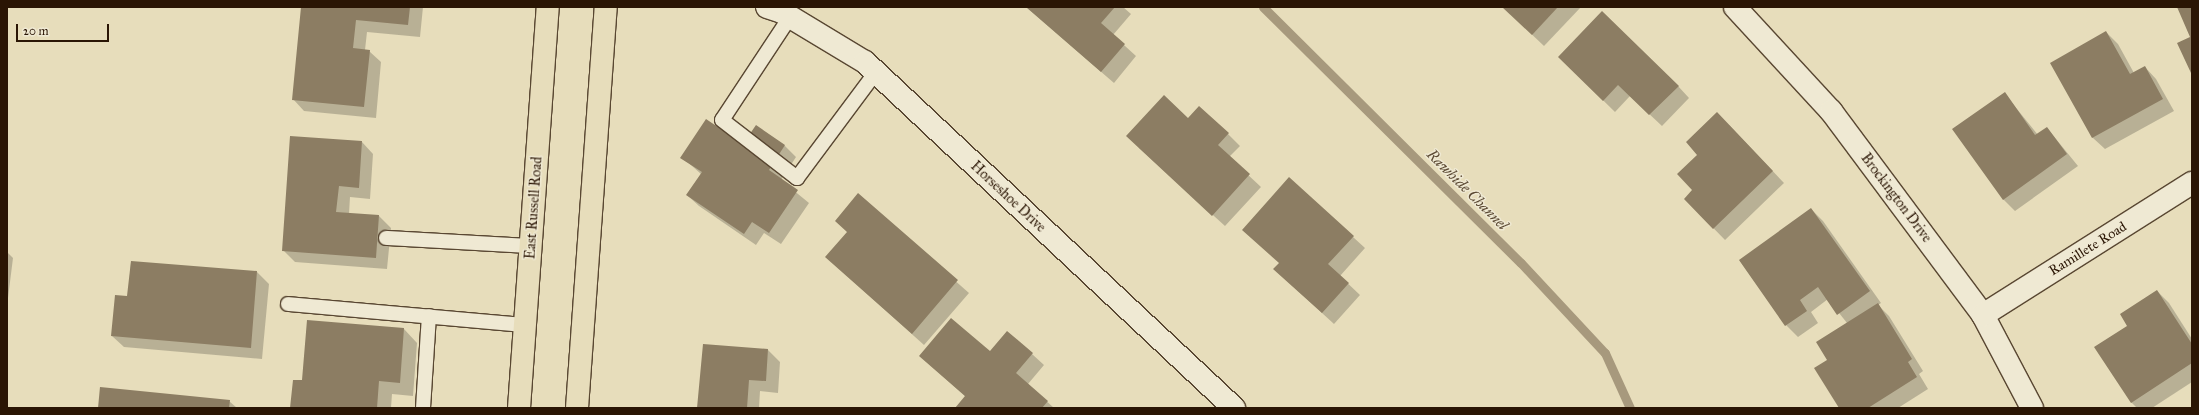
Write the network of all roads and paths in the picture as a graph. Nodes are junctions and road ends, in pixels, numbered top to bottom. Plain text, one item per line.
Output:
1 (548, 7) edge
2 (606, 7) edge
3 (767, 7) edge
4 (1735, 7) edge
5 (790, 18) junction
6 (876, 72) junction
7 (2192, 182) edge
8 (386, 238) dead end
9 (531, 246) junction
10 (288, 304) dead end
11 (1983, 315) junction
12 (429, 316) junction
13 (525, 325) junction
14 (422, 408) edge
15 (519, 408) edge
16 (577, 408) edge
17 (1234, 408) edge
18 (2032, 408) edge

1 - 9 main road, East Russell Road
2 - 16 main road
3 - 5 street, Horseshoe Drive
4 - 11 street, Brockington Drive
5 - 6 street, Horseshoe Drive
5 - 6 lane
6 - 17 street, Horseshoe Drive
7 - 11 street, Ramillete Road
8 - 9 lane
9 - 13 main road, East Russell Road
10 - 12 lane
11 - 18 street, Brockington Drive
12 - 13 lane
12 - 14 lane
13 - 15 main road, East Russell Road

